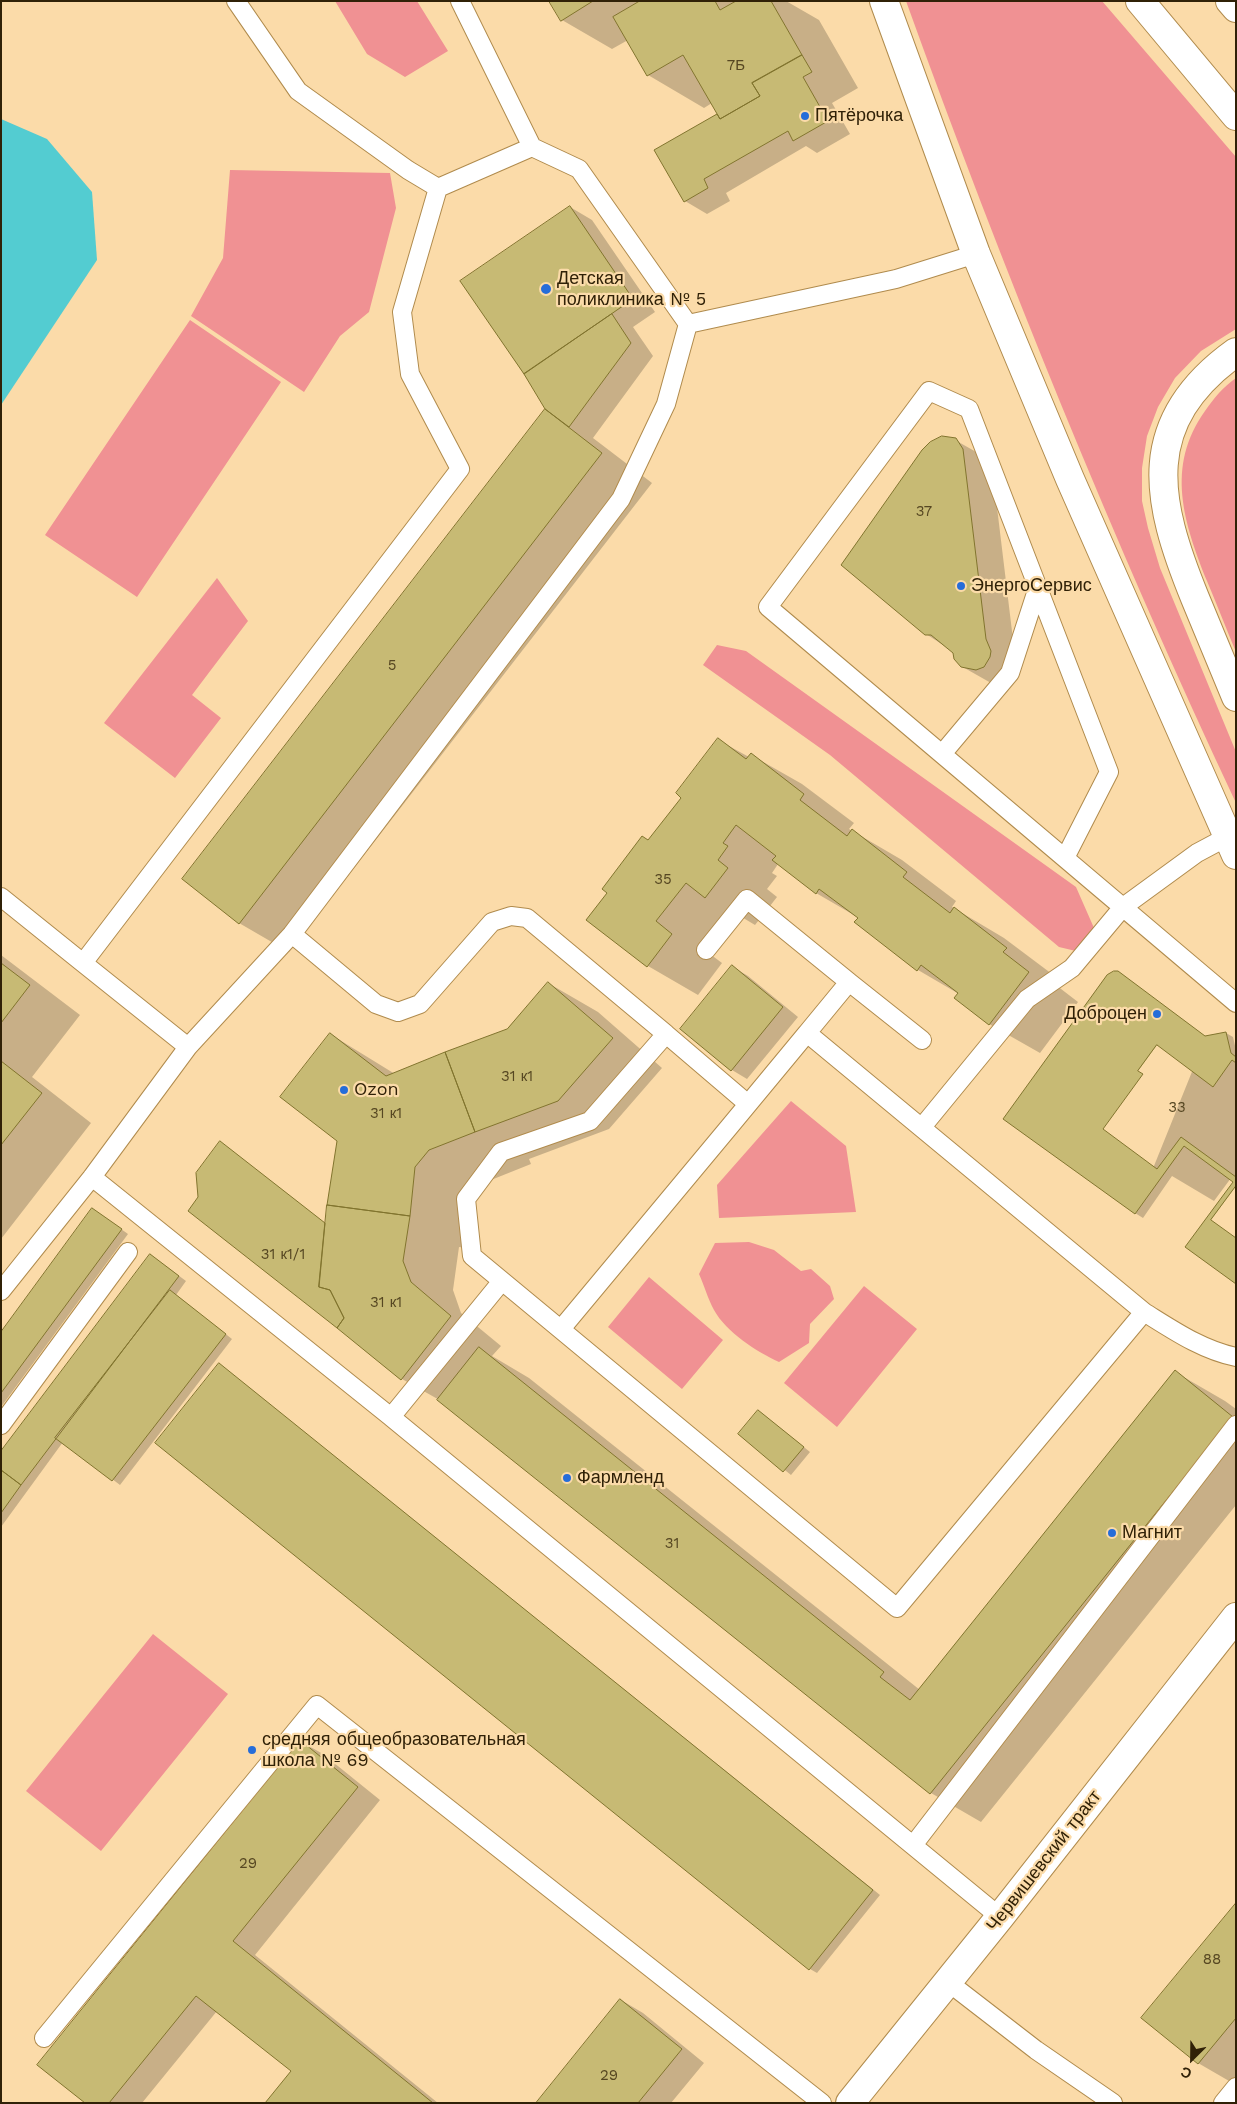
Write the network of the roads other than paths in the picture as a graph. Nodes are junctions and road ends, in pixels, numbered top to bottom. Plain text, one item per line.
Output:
1 (236, 1) edge
2 (460, 1) edge
3 (884, 1) edge
4 (1140, 1) edge
5 (1230, 1) edge
6 (1236, 8) edge
7 (1236, 116) edge
8 (532, 147) junction
9 (438, 188) junction
10 (976, 254) junction
11 (688, 324) junction
12 (1236, 352) edge
13 (1038, 587) junction
14 (1236, 697) edge
15 (942, 754) junction
16 (1232, 846) edge
17 (1065, 858) junction
18 (1, 897) edge
19 (1123, 907) junction
20 (292, 934) junction
21 (706, 950) dead end
22 (83, 963) junction
23 (849, 982) junction
24 (1236, 1003) edge
25 (808, 1033) junction
26 (666, 1034) junction
27 (922, 1040) dead end
28 (188, 1047) junction
29 (748, 1104) junction
30 (922, 1127) junction
31 (92, 1177) junction
32 (128, 1252) dead end
33 (502, 1281) junction
34 (1, 1291) edge
35 (1144, 1312) junction
36 (561, 1329) junction
37 (1236, 1357) edge
38 (391, 1417) junction
39 (1, 1425) edge
40 (1236, 1425) edge
41 (1236, 1617) edge
42 (914, 1844) junction
43 (1000, 1917) junction
44 (948, 1982) junction
45 (44, 2038) dead end
46 (1236, 2087) edge
47 (822, 2103) edge
48 (850, 2103) edge
49 (1113, 2103) edge
50 (1222, 2103) edge

1 - 9 lane
2 - 8 lane
3 - 10 main road
4 - 7 main road
5 - 6 main road
8 - 9 lane
8 - 11 lane
9 - 22 lane
10 - 11 lane
10 - 16 main road
11 - 20 lane
12 - 14 main road
13 - 15 lane
13 - 15 lane
13 - 17 lane
15 - 17 lane
16 - 19 lane
17 - 19 lane
18 - 22 lane
19 - 24 lane
19 - 30 lane
20 - 26 lane
20 - 28 lane
21 - 23 lane
22 - 28 lane
23 - 25 lane
23 - 27 lane
25 - 29 lane
25 - 30 lane
26 - 29 lane
26 - 33 lane
28 - 31 lane
29 - 36 lane
30 - 35 lane
31 - 34 lane
31 - 38 lane
32 - 39 lane
33 - 36 lane
33 - 38 lane
35 - 36 lane
35 - 37 lane
38 - 42 lane
40 - 42 lane
41 - 43 main road, Червишевский тракт
42 - 43 lane
43 - 44 main road, Червишевский тракт
44 - 48 main road, Червишевский тракт
44 - 49 lane
45 - 47 lane
46 - 50 lane

